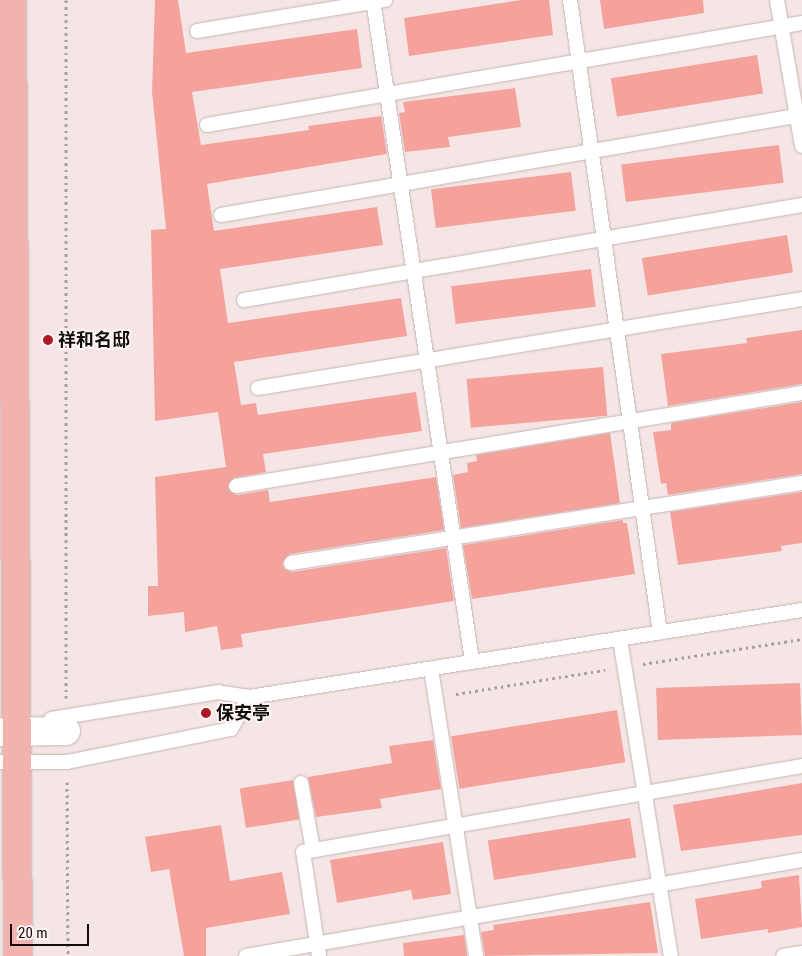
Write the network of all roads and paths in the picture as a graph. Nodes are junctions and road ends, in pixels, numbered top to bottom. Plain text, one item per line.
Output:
1 (12, 0) edge
2 (66, 0) edge
3 (570, 0) edge
4 (777, 0) edge
5 (377, 1) edge
6 (802, 22) edge
7 (782, 26) junction
8 (197, 31) dead end
9 (579, 61) junction
10 (387, 94) junction
11 (800, 116) edge
12 (207, 125) dead end
13 (802, 146) edge
14 (591, 152) junction
15 (400, 184) junction
16 (802, 205) edge
17 (221, 215) dead end
18 (604, 238) junction
19 (413, 271) junction
20 (802, 299) edge
21 (244, 300) dead end
22 (617, 329) junction
23 (427, 360) junction
24 (258, 388) dead end
25 (802, 393) edge
26 (630, 421) junction
27 (441, 452) junction
28 (802, 483) edge
29 (236, 486) dead end
30 (642, 508) junction
31 (454, 538) junction
32 (292, 562) dead end
33 (802, 610) edge
34 (660, 632) junction
35 (620, 639) junction
36 (472, 661) junction
37 (431, 668) junction
38 (249, 697) junction
39 (9, 725) edge
40 (66, 725) junction
41 (9, 762) edge
42 (67, 762) junction
43 (802, 766) edge
44 (301, 783) dead end
45 (645, 793) junction
46 (456, 825) junction
47 (313, 850) junction
48 (802, 860) edge
49 (660, 884) junction
50 (470, 917) junction
51 (318, 950) edge
52 (802, 953) edge
53 (18, 956) edge
54 (68, 956) edge
55 (246, 956) edge
56 (476, 956) edge
57 (671, 956) edge
58 (783, 956) edge

1 - 39 highway
2 - 40 path
3 - 9 lane
4 - 7 lane
5 - 8 lane
5 - 10 lane
6 - 7 lane
7 - 9 lane
7 - 11 lane
9 - 10 lane
9 - 14 lane
10 - 12 lane
10 - 15 lane
11 - 13 lane
11 - 14 lane
14 - 15 lane
14 - 18 lane
15 - 17 lane
15 - 19 lane
16 - 18 lane
18 - 19 lane
18 - 22 lane
19 - 21 lane
19 - 23 lane
20 - 22 lane
22 - 23 lane
22 - 26 lane
23 - 24 lane
23 - 27 lane
25 - 26 lane
26 - 27 lane
26 - 30 lane
27 - 29 lane
27 - 31 lane
28 - 30 lane
30 - 31 lane
30 - 34 lane
31 - 32 lane
31 - 36 lane
33 - 34 lane
34 - 35 lane
35 - 36 lane
35 - 45 lane
36 - 37 lane
37 - 38 lane
37 - 46 lane
38 - 40 lane
38 - 42 lane
39 - 40 street
39 - 41 highway
41 - 42 lane
41 - 53 highway
42 - 54 path
43 - 45 lane
44 - 47 lane
45 - 46 lane
45 - 49 lane
46 - 47 lane
46 - 50 lane
47 - 51 lane
48 - 49 lane
49 - 50 lane
49 - 57 lane
50 - 51 lane
50 - 56 lane
51 - 55 lane
52 - 58 lane

